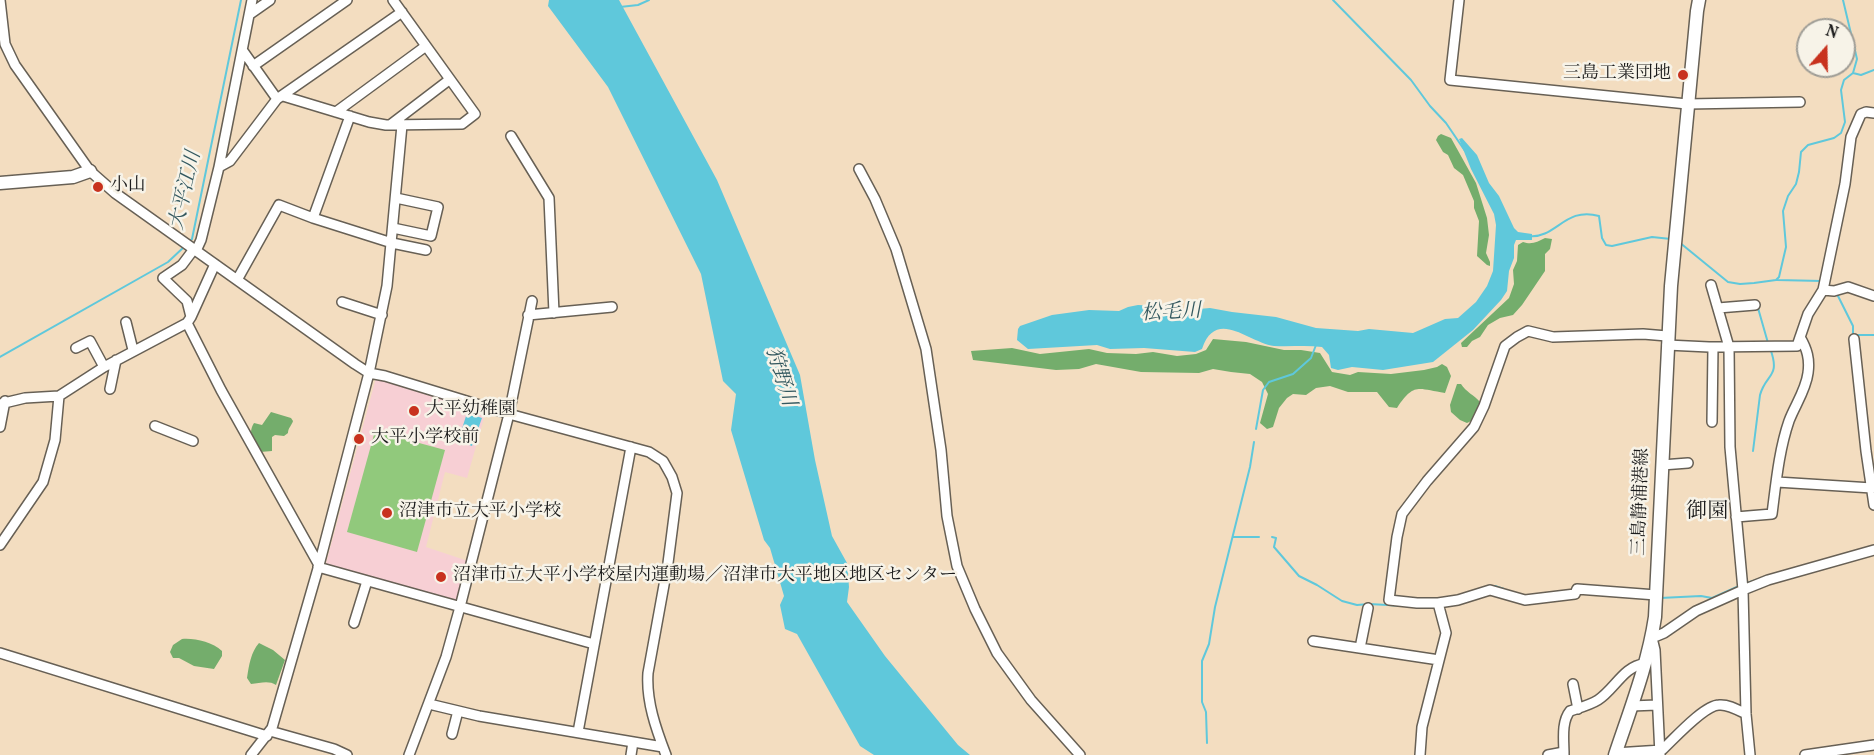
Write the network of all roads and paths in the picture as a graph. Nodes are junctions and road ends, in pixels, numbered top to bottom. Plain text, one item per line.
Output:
1 (0, 0) edge
2 (252, 0) edge
3 (270, 0) edge
4 (347, 0) edge
5 (393, 0) edge
6 (1459, 0) edge
7 (1699, 0) edge
8 (402, 12) junction
9 (250, 14) junction
10 (2, 23) edge
11 (426, 46) junction
12 (243, 51) junction
13 (253, 66) junction
14 (449, 80) junction
15 (280, 97) junction
16 (1800, 102) dead end
17 (1688, 104) junction
18 (336, 112) junction
19 (1874, 113) edge
20 (350, 116) junction
21 (390, 125) junction
22 (402, 125) junction
23 (511, 136) dead end
24 (219, 167) junction
25 (859, 169) dead end
26 (90, 171) junction
27 (0, 183) edge
28 (396, 198) junction
29 (313, 218) junction
30 (393, 228) junction
31 (392, 243) junction
32 (191, 247) junction
33 (426, 250) dead end
34 (215, 264) junction
35 (237, 280) junction
36 (1711, 285) dead end
37 (1823, 290) junction
38 (1874, 296) edge
39 (532, 301) dead end
40 (342, 302) dead end
41 (1755, 305) dead end
42 (612, 307) dead end
43 (1718, 308) junction
44 (554, 313) junction
45 (382, 315) junction
46 (528, 315) junction
47 (189, 320) junction
48 (126, 322) dead end
49 (1800, 337) junction
50 (1854, 339) dead end
51 (1667, 341) junction
52 (1713, 347) junction
53 (1729, 347) junction
54 (76, 348) dead end
55 (133, 350) junction
56 (116, 360) junction
57 (104, 367) junction
58 (369, 373) junction
59 (110, 389) dead end
60 (59, 396) junction
61 (3, 402) edge
62 (509, 414) junction
63 (1712, 422) dead end
64 (155, 426) dead end
65 (0, 427) edge
66 (193, 441) dead end
67 (631, 447) junction
68 (1688, 463) dead end
69 (1662, 465) junction
70 (1777, 482) junction
71 (1872, 488) junction
72 (1874, 505) edge
73 (1736, 517) junction
74 (0, 545) edge
75 (1874, 550) edge
76 (318, 566) junction
77 (366, 581) junction
78 (1743, 590) junction
79 (1656, 595) junction
80 (1438, 603) junction
81 (460, 608) junction
82 (1368, 608) dead end
83 (354, 623) dead end
84 (1652, 638) junction
85 (1313, 641) dead end
86 (594, 644) junction
87 (1360, 648) junction
88 (0, 653) edge
89 (1439, 660) junction
90 (1644, 664) junction
91 (1573, 684) dead end
92 (429, 704) junction
93 (1657, 705) junction
94 (1631, 706) junction
95 (1578, 709) junction
96 (458, 711) junction
97 (1746, 714) junction
98 (578, 732) junction
99 (268, 734) junction
100 (452, 734) dead end
101 (633, 742) junction
102 (1874, 745) edge
103 (664, 751) edge
104 (1660, 753) edge
105 (1564, 754) edge
106 (1615, 754) edge
107 (251, 755) edge
108 (347, 755) edge
109 (409, 755) edge
110 (631, 755) edge
111 (1080, 755) edge
112 (1420, 755) edge
113 (1548, 755) edge
114 (1750, 755) edge
115 (1805, 755) edge

1 - 10 street
2 - 9 street
3 - 9 street
4 - 13 street
5 - 8 street
6 - 17 street
7 - 17 main road, 三島静浦港線
8 - 11 street
8 - 15 street
9 - 12 street
10 - 26 street
11 - 14 street
11 - 18 street
12 - 13 street
12 - 24 street
13 - 15 street
14 - 21 street
14 - 22 street
15 - 18 street
15 - 24 street
16 - 17 street
17 - 51 main road, 三島静浦港線
18 - 20 street
19 - 37 street
20 - 21 street
20 - 29 street
21 - 22 street
22 - 28 street
23 - 44 street
24 - 32 street
25 - 111 street
26 - 27 main road
26 - 32 street
28 - 30 street
28 - 30 street
29 - 31 street
29 - 35 street
30 - 31 street
31 - 33 street
31 - 45 street
32 - 34 street
32 - 47 street
34 - 35 street
34 - 47 street
35 - 58 street
36 - 43 street
37 - 38 street
37 - 49 street
39 - 46 street
40 - 45 street
41 - 43 street
42 - 44 street
43 - 53 street
44 - 46 street
45 - 58 street
46 - 62 street
47 - 55 street
47 - 76 street
48 - 55 street
49 - 53 street
49 - 70 street
50 - 71 street
51 - 52 street
51 - 69 main road, 三島静浦港線
51 - 80 street
52 - 53 street
52 - 63 street
53 - 73 street
54 - 57 street
55 - 56 street
56 - 57 street
56 - 59 street
57 - 60 street
58 - 62 street
58 - 76 street
60 - 61 street
60 - 74 street
61 - 65 street
62 - 67 street
62 - 81 street
64 - 66 street
67 - 86 street
67 - 103 street
68 - 69 street
69 - 79 main road, 三島静浦港線
70 - 71 street
70 - 73 street
71 - 72 street
73 - 78 street
75 - 78 street
76 - 77 street
76 - 99 street
77 - 81 street
77 - 83 street
78 - 84 street
78 - 97 street
79 - 80 street
79 - 84 main road, 三島静浦港線
80 - 89 street
81 - 86 street
81 - 92 street
82 - 87 street
84 - 90 main road, 三島静浦港線
84 - 93 street
85 - 87 street
86 - 98 street
87 - 89 street
88 - 99 street
89 - 112 street
90 - 94 main road, 三島静浦港線
90 - 95 street
91 - 95 street
92 - 96 street
92 - 109 street
93 - 94 street
93 - 104 street
94 - 106 main road, 三島静浦港線
95 - 105 street
96 - 98 street
96 - 100 street
97 - 104 street
97 - 114 street
98 - 101 street
99 - 107 street
99 - 108 street
101 - 103 street
101 - 110 street
102 - 115 street
104 - 106 street
105 - 113 street

